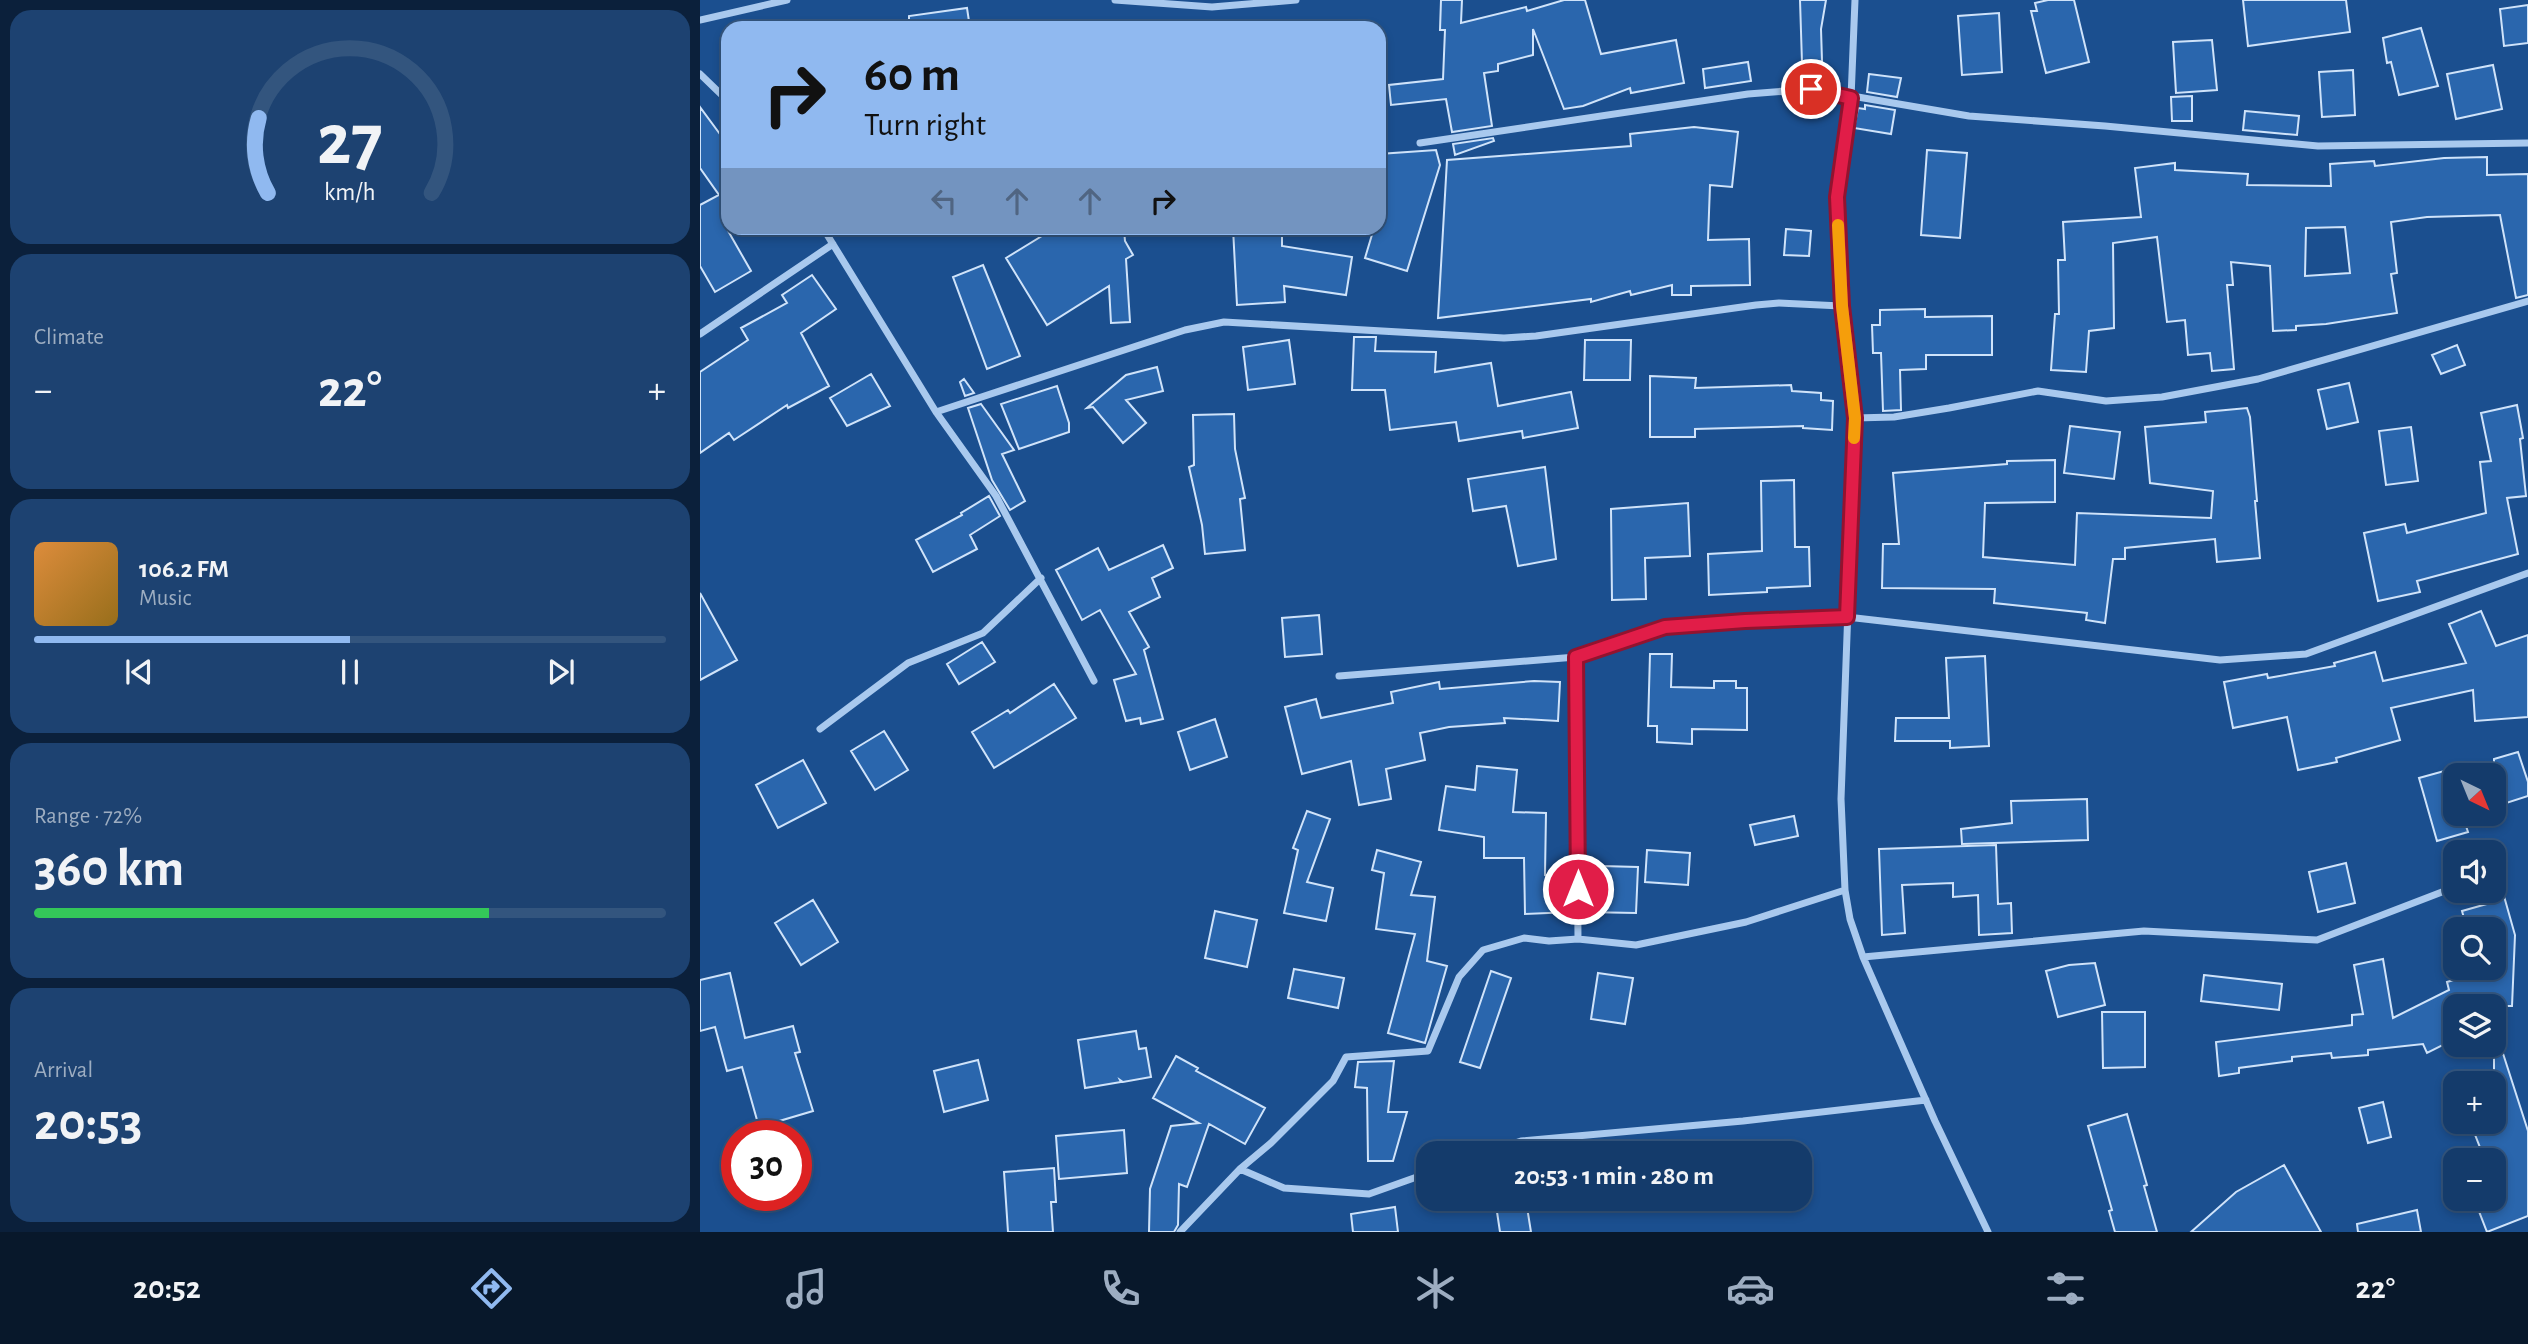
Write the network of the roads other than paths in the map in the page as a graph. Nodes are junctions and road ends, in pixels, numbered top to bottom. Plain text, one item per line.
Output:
1 (787, 0) edge
2 (1115, 0) edge
3 (1296, 0) edge
4 (1855, 0) edge
5 (765, 3) edge
6 (700, 20) edge
7 (700, 74) edge
8 (721, 94) edge
9 (1851, 98) junction
10 (2528, 142) edge
11 (1420, 143) dead end
12 (827, 235) edge
13 (833, 244) junction
14 (2528, 301) edge
15 (1842, 306) junction
16 (700, 334) edge
17 (936, 412) junction
18 (1855, 418) junction
19 (2528, 573) edge
20 (1041, 579) junction
21 (1847, 617) junction
22 (1576, 657) junction
23 (1339, 676) dead end
24 (1094, 681) dead end
25 (820, 729) dead end
26 (1845, 890) junction
27 (2443, 892) edge
28 (1578, 939) junction
29 (1863, 957) junction
30 (1926, 1100) junction
31 (1521, 1141) edge
32 (1240, 1169) junction
33 (1416, 1177) edge
34 (1180, 1232) edge
35 (1988, 1232) edge

1 - 5 street
2 - 3 street
4 - 9 street
5 - 6 street
7 - 8 street
9 - 10 street
9 - 11 street
9 - 15 street
12 - 13 street
13 - 16 street
13 - 17 street
14 - 18 street
15 - 17 street
15 - 18 street
17 - 20 street
18 - 21 street
19 - 21 street
20 - 24 street
20 - 25 street
21 - 22 street
21 - 26 street
22 - 23 street
22 - 28 street
26 - 28 street
26 - 29 street
27 - 29 street
28 - 32 street
29 - 30 street
30 - 31 street
30 - 35 street
32 - 33 street
32 - 34 street

